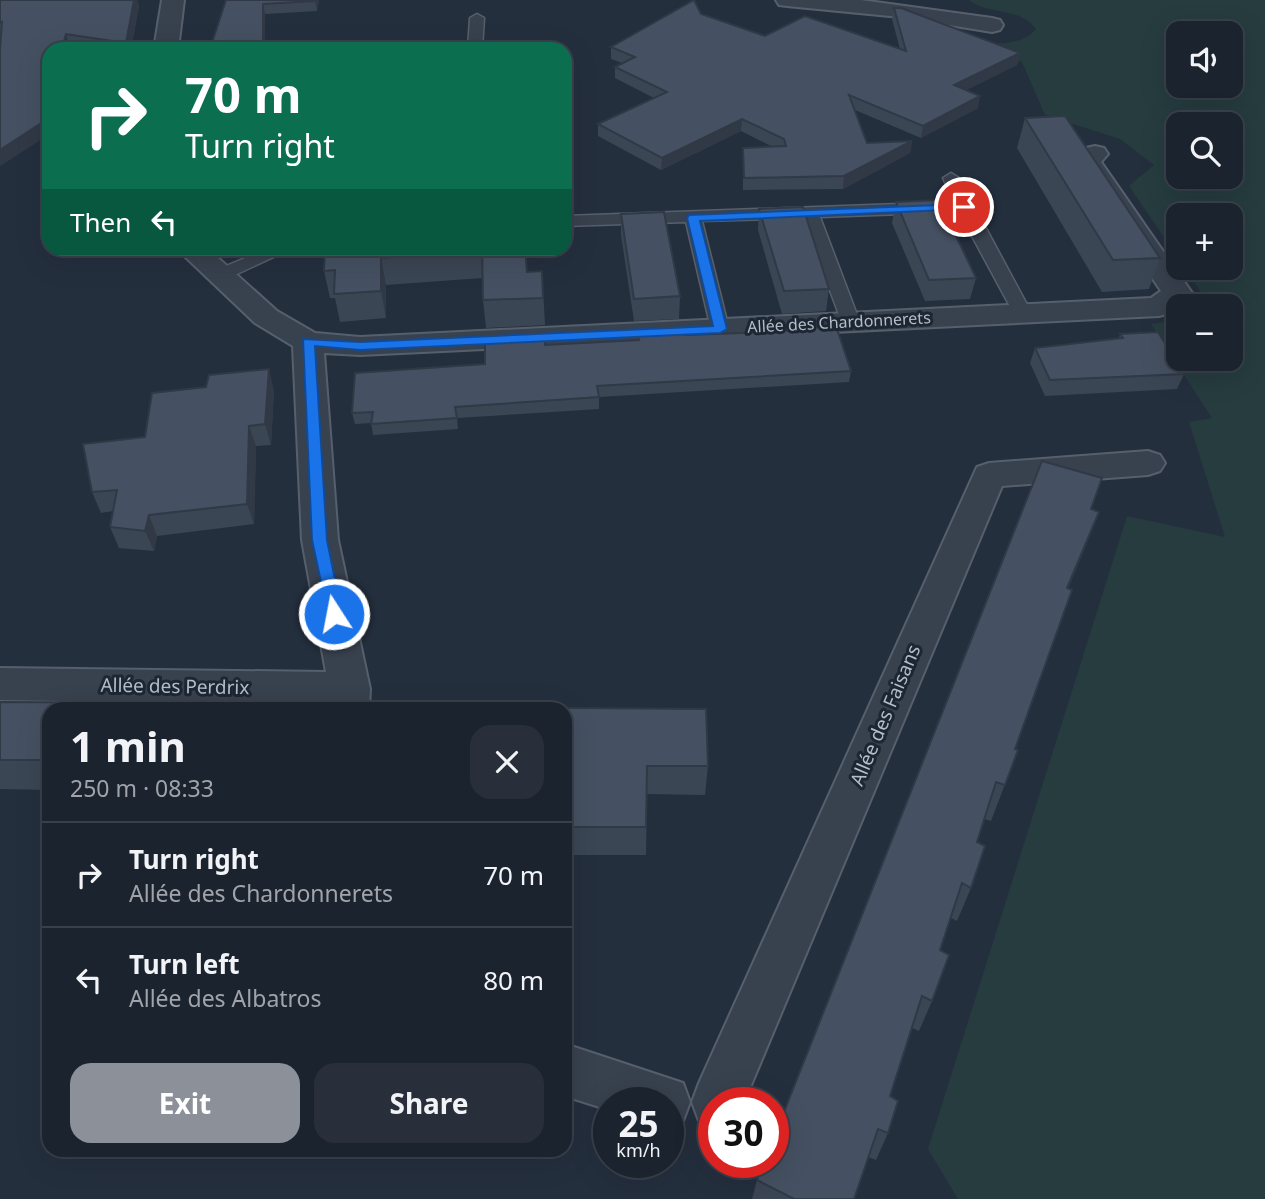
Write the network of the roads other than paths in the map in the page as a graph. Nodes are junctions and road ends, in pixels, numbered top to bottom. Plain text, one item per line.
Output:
1 (173, 0) edge
2 (787, 0) edge
3 (477, 18) dead end
4 (992, 25) dead end
5 (167, 42) edge
6 (475, 42) edge
7 (1096, 154) dead end
8 (951, 178) dead end
9 (964, 207) junction
10 (810, 213) junction
11 (693, 218) junction
12 (572, 221) edge
13 (198, 256) edge
14 (266, 256) edge
15 (218, 276) junction
16 (1021, 312) junction
17 (850, 320) junction
18 (720, 329) junction
19 (308, 342) junction
20 (1148, 463) dead end
21 (0, 684) edge
22 (349, 699) edge
23 (572, 1072) edge
24 (617, 1087) edge
25 (724, 1087) edge

1 - 5 street
2 - 4 street
3 - 6 lane
7 - 16 street, Allée des Chardonnerets
8 - 9 lane
9 - 10 lane
9 - 16 lane
10 - 11 lane
10 - 17 lane
11 - 12 lane
11 - 18 lane
13 - 15 street, Allée des Chardonnerets
14 - 15 lane
15 - 19 street, Allée des Chardonnerets
16 - 17 street, Allée des Chardonnerets
17 - 18 street, Allée des Chardonnerets
18 - 19 street, Allée des Chardonnerets
19 - 22 street
20 - 25 street, Allée des Faisans
21 - 22 street, Allée des Perdrix
23 - 24 street

